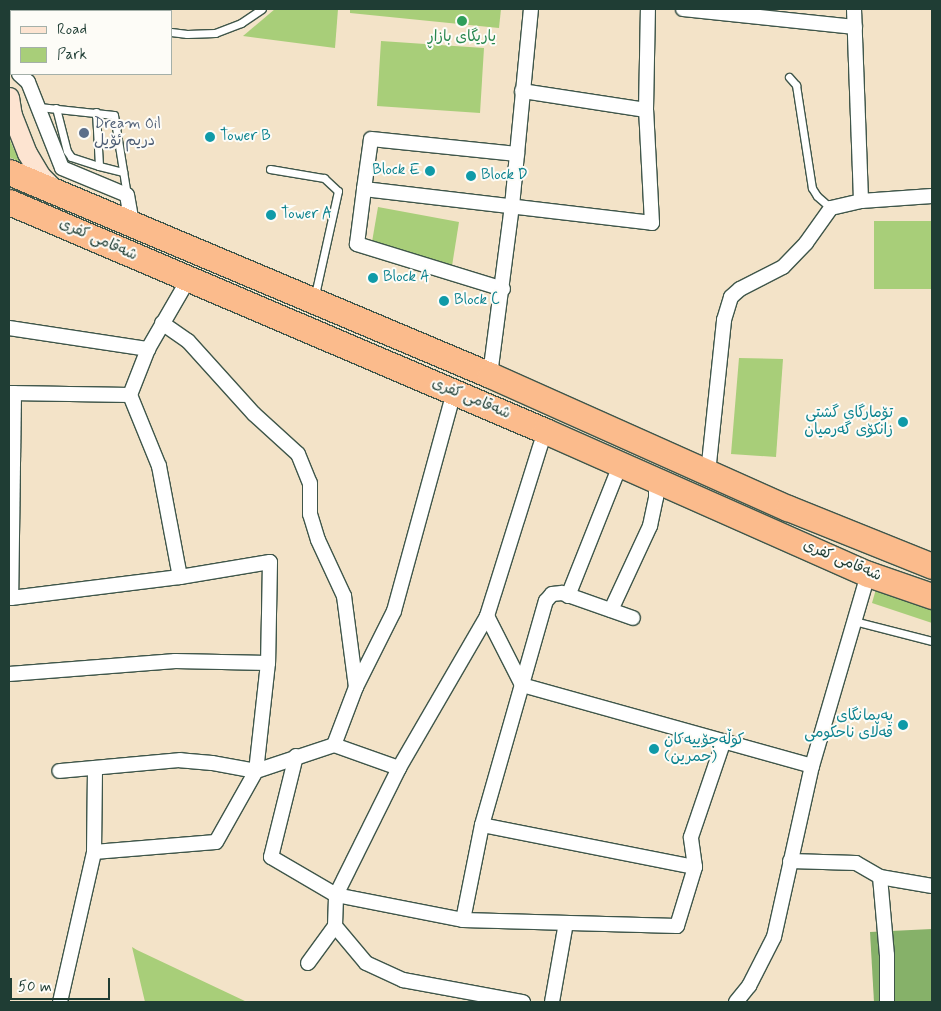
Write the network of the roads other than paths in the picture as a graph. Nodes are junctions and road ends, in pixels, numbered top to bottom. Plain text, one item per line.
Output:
1 (262, 9) edge
2 (531, 9) edge
3 (648, 9) edge
4 (683, 9) edge
5 (854, 9) edge
6 (856, 27) junction
7 (172, 32) edge
8 (10, 48) edge
9 (9, 62) edge
10 (20, 75) edge
11 (789, 77) dead end
12 (522, 91) junction
13 (9, 97) edge
14 (39, 107) junction
15 (56, 108) junction
16 (646, 110) junction
17 (96, 112) junction
18 (517, 154) junction
19 (99, 166) junction
20 (270, 169) dead end
21 (9, 172) edge
22 (124, 172) junction
23 (364, 189) junction
24 (56, 192) junction
25 (127, 195) junction
26 (932, 196) edge
27 (861, 201) junction
28 (9, 202) edge
29 (512, 206) junction
30 (831, 208) junction
31 (132, 223) junction
32 (188, 280) junction
33 (503, 288) junction
34 (314, 301) junction
35 (162, 323) junction
36 (9, 328) edge
37 (148, 349) junction
38 (490, 375) junction
39 (454, 392) junction
40 (11, 393) edge
41 (130, 395) junction
42 (545, 431) junction
43 (620, 465) junction
44 (708, 474) junction
45 (656, 481) junction
46 (932, 566) edge
47 (868, 574) junction
48 (180, 577) junction
49 (568, 596) junction
50 (932, 596) edge
51 (611, 610) junction
52 (486, 616) junction
53 (633, 618) dead end
54 (854, 620) junction
55 (932, 641) edge
56 (268, 663) junction
57 (9, 674) edge
58 (522, 685) junction
59 (356, 687) junction
60 (723, 742) junction
61 (334, 745) junction
62 (296, 756) junction
63 (812, 766) junction
64 (95, 768) junction
65 (399, 768) junction
66 (60, 771) dead end
67 (256, 771) junction
68 (482, 825) junction
69 (94, 852) junction
70 (790, 861) junction
71 (694, 867) junction
72 (880, 877) junction
73 (932, 886) edge
74 (336, 895) junction
75 (463, 920) junction
76 (566, 923) junction
77 (335, 926) junction
78 (308, 963) dead end
79 (60, 1002) edge
80 (518, 1002) edge
81 (523, 1002) edge
82 (552, 1002) edge
83 (736, 1002) edge
84 (887, 1002) edge

1 - 7 lane
2 - 12 street
3 - 16 street
4 - 6 street
5 - 6 street
6 - 27 street
8 - 9 main road
10 - 14 street
11 - 30 lane
12 - 16 street
12 - 18 street
13 - 24 main road
14 - 15 lane
14 - 25 street
15 - 17 lane
15 - 19 lane
16 - 29 street
17 - 19 lane
17 - 22 lane
18 - 23 street
18 - 29 street
19 - 22 lane
20 - 34 lane
21 - 24 highway, شەقامی کفری
22 - 25 lane
23 - 29 street
23 - 33 street
24 - 31 highway, شەقامی کفری
25 - 31 street
26 - 27 street
27 - 30 street
28 - 32 highway, شەقامی کفری
29 - 33 street
30 - 44 street
31 - 34 highway, شەقامی کفری
32 - 35 street
32 - 39 highway, شەقامی کفری
33 - 38 street
34 - 38 highway, شەقامی کفری
35 - 37 street
35 - 59 street
36 - 37 street
37 - 41 street
38 - 44 highway, شەقامی کفری
39 - 42 highway, شەقامی کفری
39 - 59 street
40 - 41 street
40 - 48 street
41 - 48 street
42 - 43 highway, شەقامی کفری
42 - 52 street
43 - 45 highway, شەقامی کفری
43 - 49 street
44 - 46 highway, شەقامی کفری
45 - 47 highway, شەقامی کفری
45 - 51 street
47 - 50 highway, شەقامی کفری
47 - 54 street
48 - 56 street
49 - 51 street
49 - 58 street
51 - 53 street
52 - 58 street
52 - 65 street
54 - 55 lane
54 - 63 street
56 - 57 street
56 - 67 street
58 - 60 street
58 - 68 street
59 - 61 street
60 - 63 street
60 - 71 street
61 - 62 street
61 - 65 street
62 - 67 street
62 - 74 street
63 - 70 street
64 - 66 street
64 - 67 street
64 - 69 street
65 - 74 street
67 - 69 street
68 - 71 street
68 - 75 street
69 - 79 street
70 - 72 street
70 - 83 street
71 - 76 street
72 - 73 street
72 - 84 street
74 - 75 street
74 - 77 street
75 - 76 street
76 - 82 street
77 - 78 street
77 - 80 street
80 - 81 street

